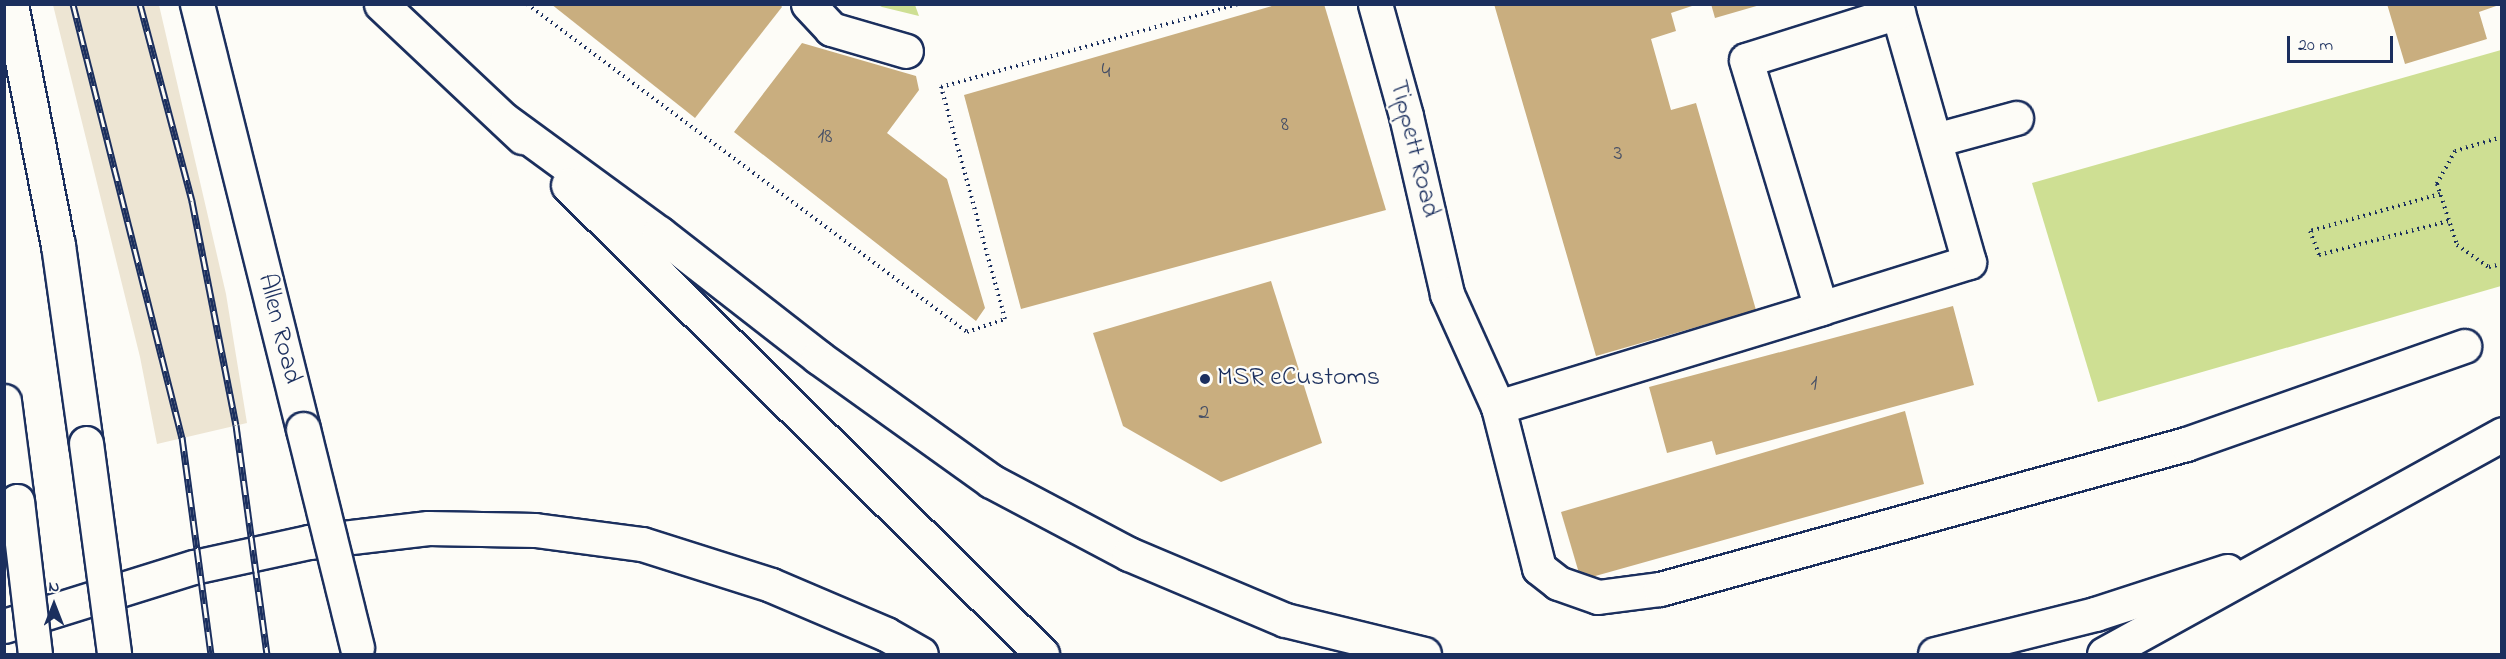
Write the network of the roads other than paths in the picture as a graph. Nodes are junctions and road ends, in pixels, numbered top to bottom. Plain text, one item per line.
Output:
1 (11, 4) edge
2 (197, 4) edge
3 (381, 4) edge
4 (808, 4) edge
5 (1375, 4) edge
6 (906, 51) dead end
7 (2016, 118) dead end
8 (506, 121) junction
9 (1935, 140) junction
10 (1821, 308) junction
11 (2464, 346) dead end
12 (4, 401) edge
13 (1498, 407) junction
14 (2502, 434) edge
15 (2324, 534) junction
16 (4, 626) edge
17 (358, 651) edge
18 (35, 654) edge
19 (114, 654) edge
20 (921, 654) edge
21 (1042, 654) edge
22 (1424, 654) edge
23 (1935, 654) edge
24 (2104, 654) edge

1 - 19 main road, bridge
2 - 17 main road, Allen Road, bridge
3 - 8 main road
4 - 6 main road
5 - 13 main road, Tippett Road
7 - 9 main road
8 - 21 main road
8 - 22 main road
9 - 10 main road
9 - 10 main road
10 - 13 main road
11 - 13 main road, Tippett Road
12 - 18 main road, bridge
14 - 15 main road
15 - 23 main road
15 - 24 main road
16 - 20 main road

